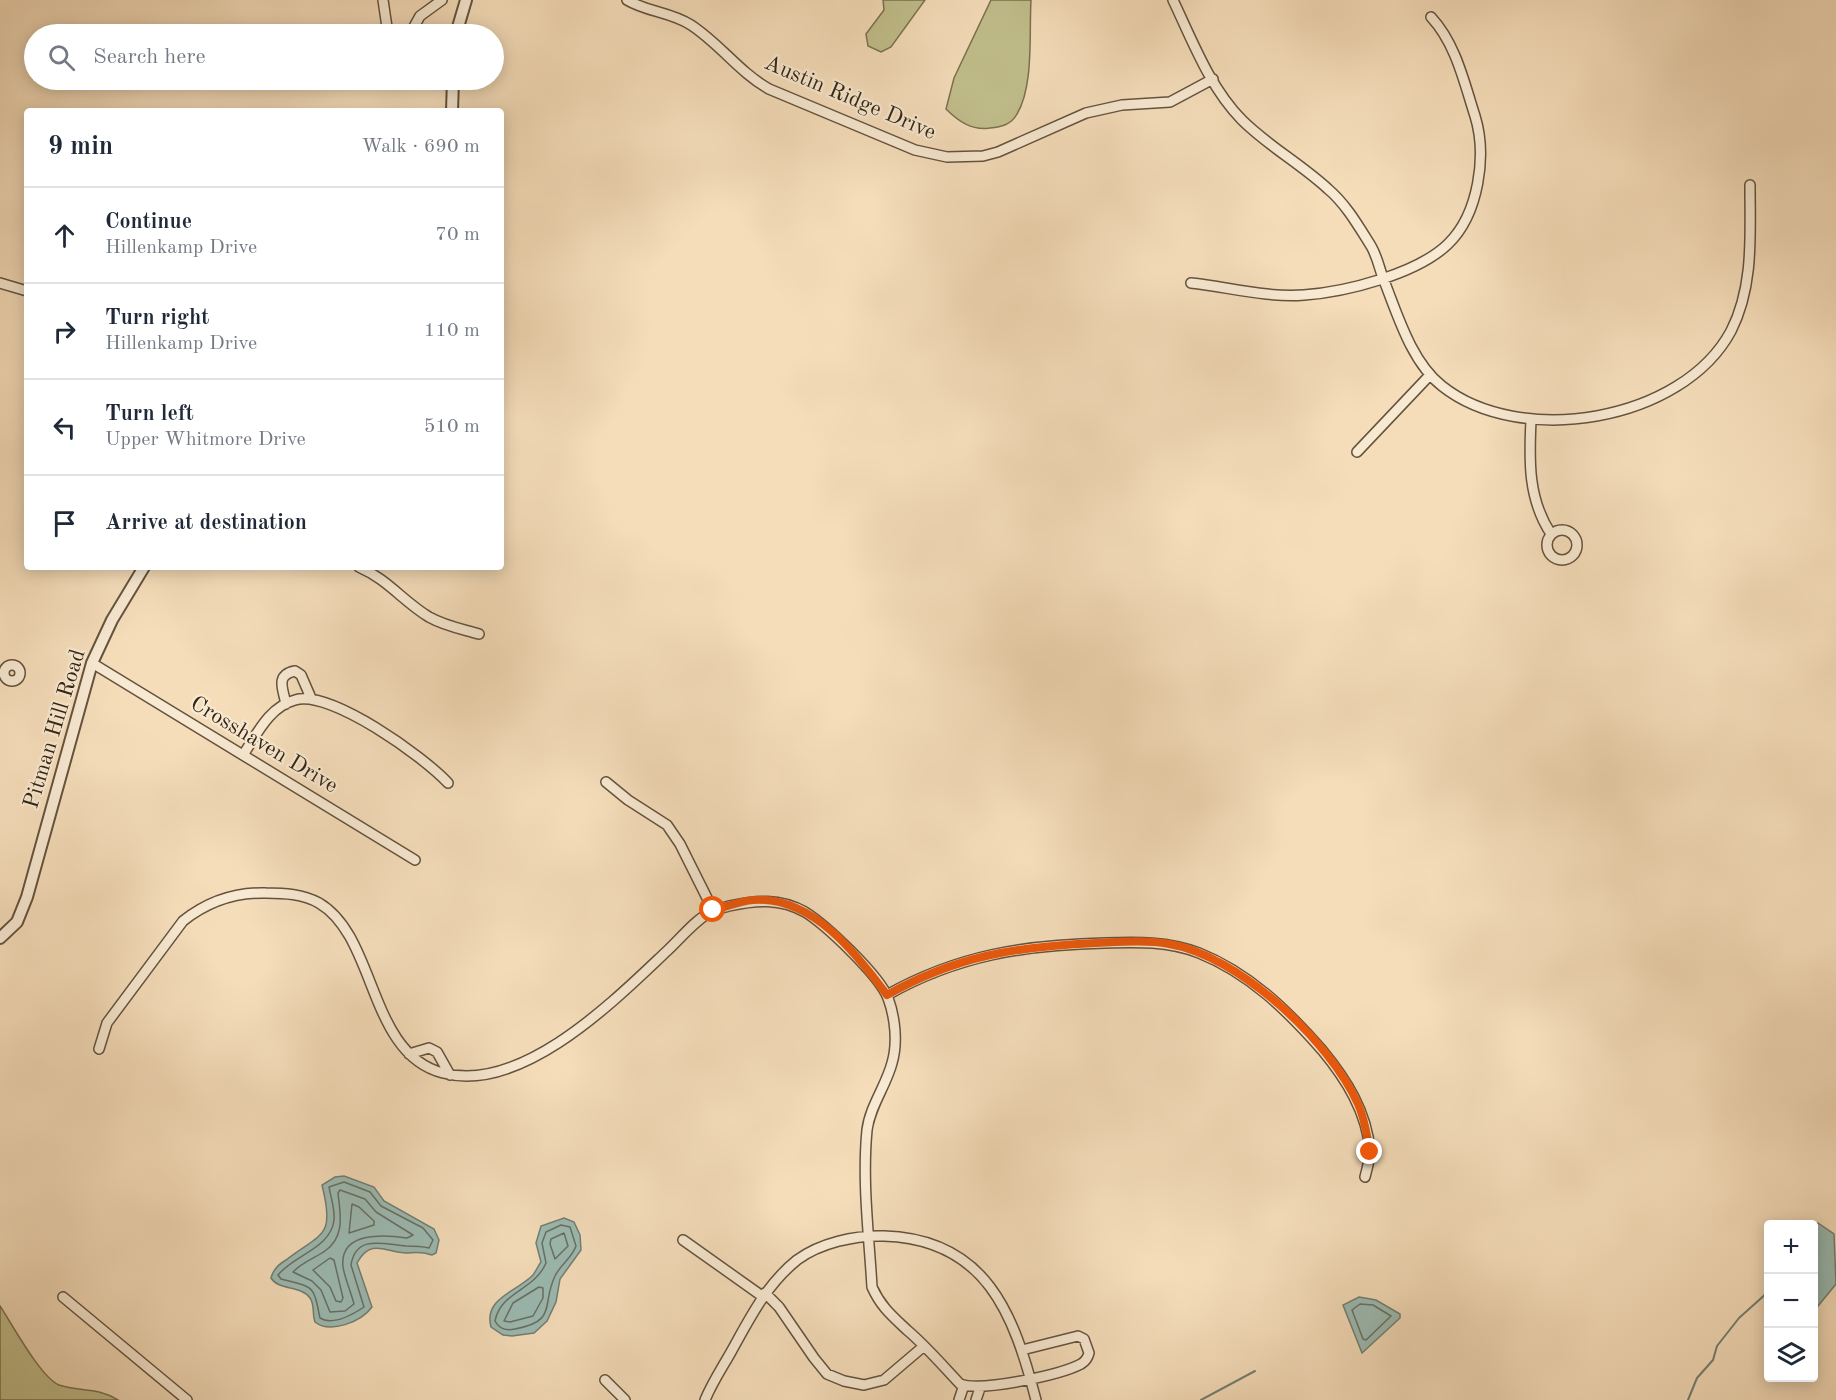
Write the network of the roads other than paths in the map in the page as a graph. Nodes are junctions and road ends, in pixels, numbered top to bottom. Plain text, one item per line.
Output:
1 (383, 0) edge
2 (442, 0) edge
3 (466, 0) edge
4 (627, 0) edge
5 (1173, 0) edge
6 (1431, 17) dead end
7 (387, 24) edge
8 (416, 24) edge
9 (459, 24) edge
10 (1213, 80) junction
11 (453, 90) edge
12 (452, 108) edge
13 (1750, 185) dead end
14 (1383, 278) junction
15 (1191, 282) dead end
16 (0, 283) edge
17 (24, 290) edge
18 (1429, 376) junction
19 (1532, 420) junction
20 (1357, 452) dead end
21 (1551, 534) dead end
22 (142, 570) edge
23 (366, 570) edge
24 (479, 634) dead end
25 (92, 663) junction
26 (311, 698) junction
27 (286, 704) junction
28 (243, 755) junction
29 (606, 782) dead end
30 (448, 783) dead end
31 (415, 860) dead end
32 (713, 910) junction
33 (0, 938) edge
34 (887, 995) junction
35 (99, 1049) dead end
36 (409, 1054) junction
37 (450, 1075) junction
38 (1365, 1177) dead end
39 (869, 1236) junction
40 (683, 1240) dead end
41 (763, 1295) junction
42 (63, 1298) dead end
43 (924, 1346) junction
44 (1022, 1350) junction
45 (1030, 1378) junction
46 (605, 1380) dead end
47 (964, 1385) junction
48 (980, 1388) junction
49 (187, 1400) edge
50 (625, 1400) edge
51 (705, 1400) edge
52 (958, 1400) edge
53 (976, 1400) edge
54 (1036, 1400) edge

1 - 7 street
2 - 8 street
3 - 9 street
4 - 10 street, Austin Ridge Drive
5 - 10 street
6 - 14 street
10 - 14 street
11 - 12 street
13 - 19 street
14 - 15 street
14 - 18 street
16 - 17 street
18 - 19 street
18 - 20 street
19 - 21 street
22 - 25 street, Pitman Hill Road
23 - 24 street
25 - 28 street, Crosshaven Drive
25 - 33 street, Pitman Hill Road
26 - 27 street
26 - 27 street
26 - 30 street
27 - 28 street
28 - 31 street, Crosshaven Drive
29 - 32 street
32 - 34 street
32 - 37 street
34 - 38 street
34 - 39 street
35 - 36 street
36 - 37 street
36 - 37 street
39 - 41 street
39 - 43 street
39 - 44 street
40 - 41 street
41 - 43 street
41 - 51 street
42 - 49 street
43 - 47 street
44 - 45 street
44 - 45 street
45 - 48 street
45 - 54 street
46 - 50 street
47 - 48 street
47 - 52 street
48 - 53 street

